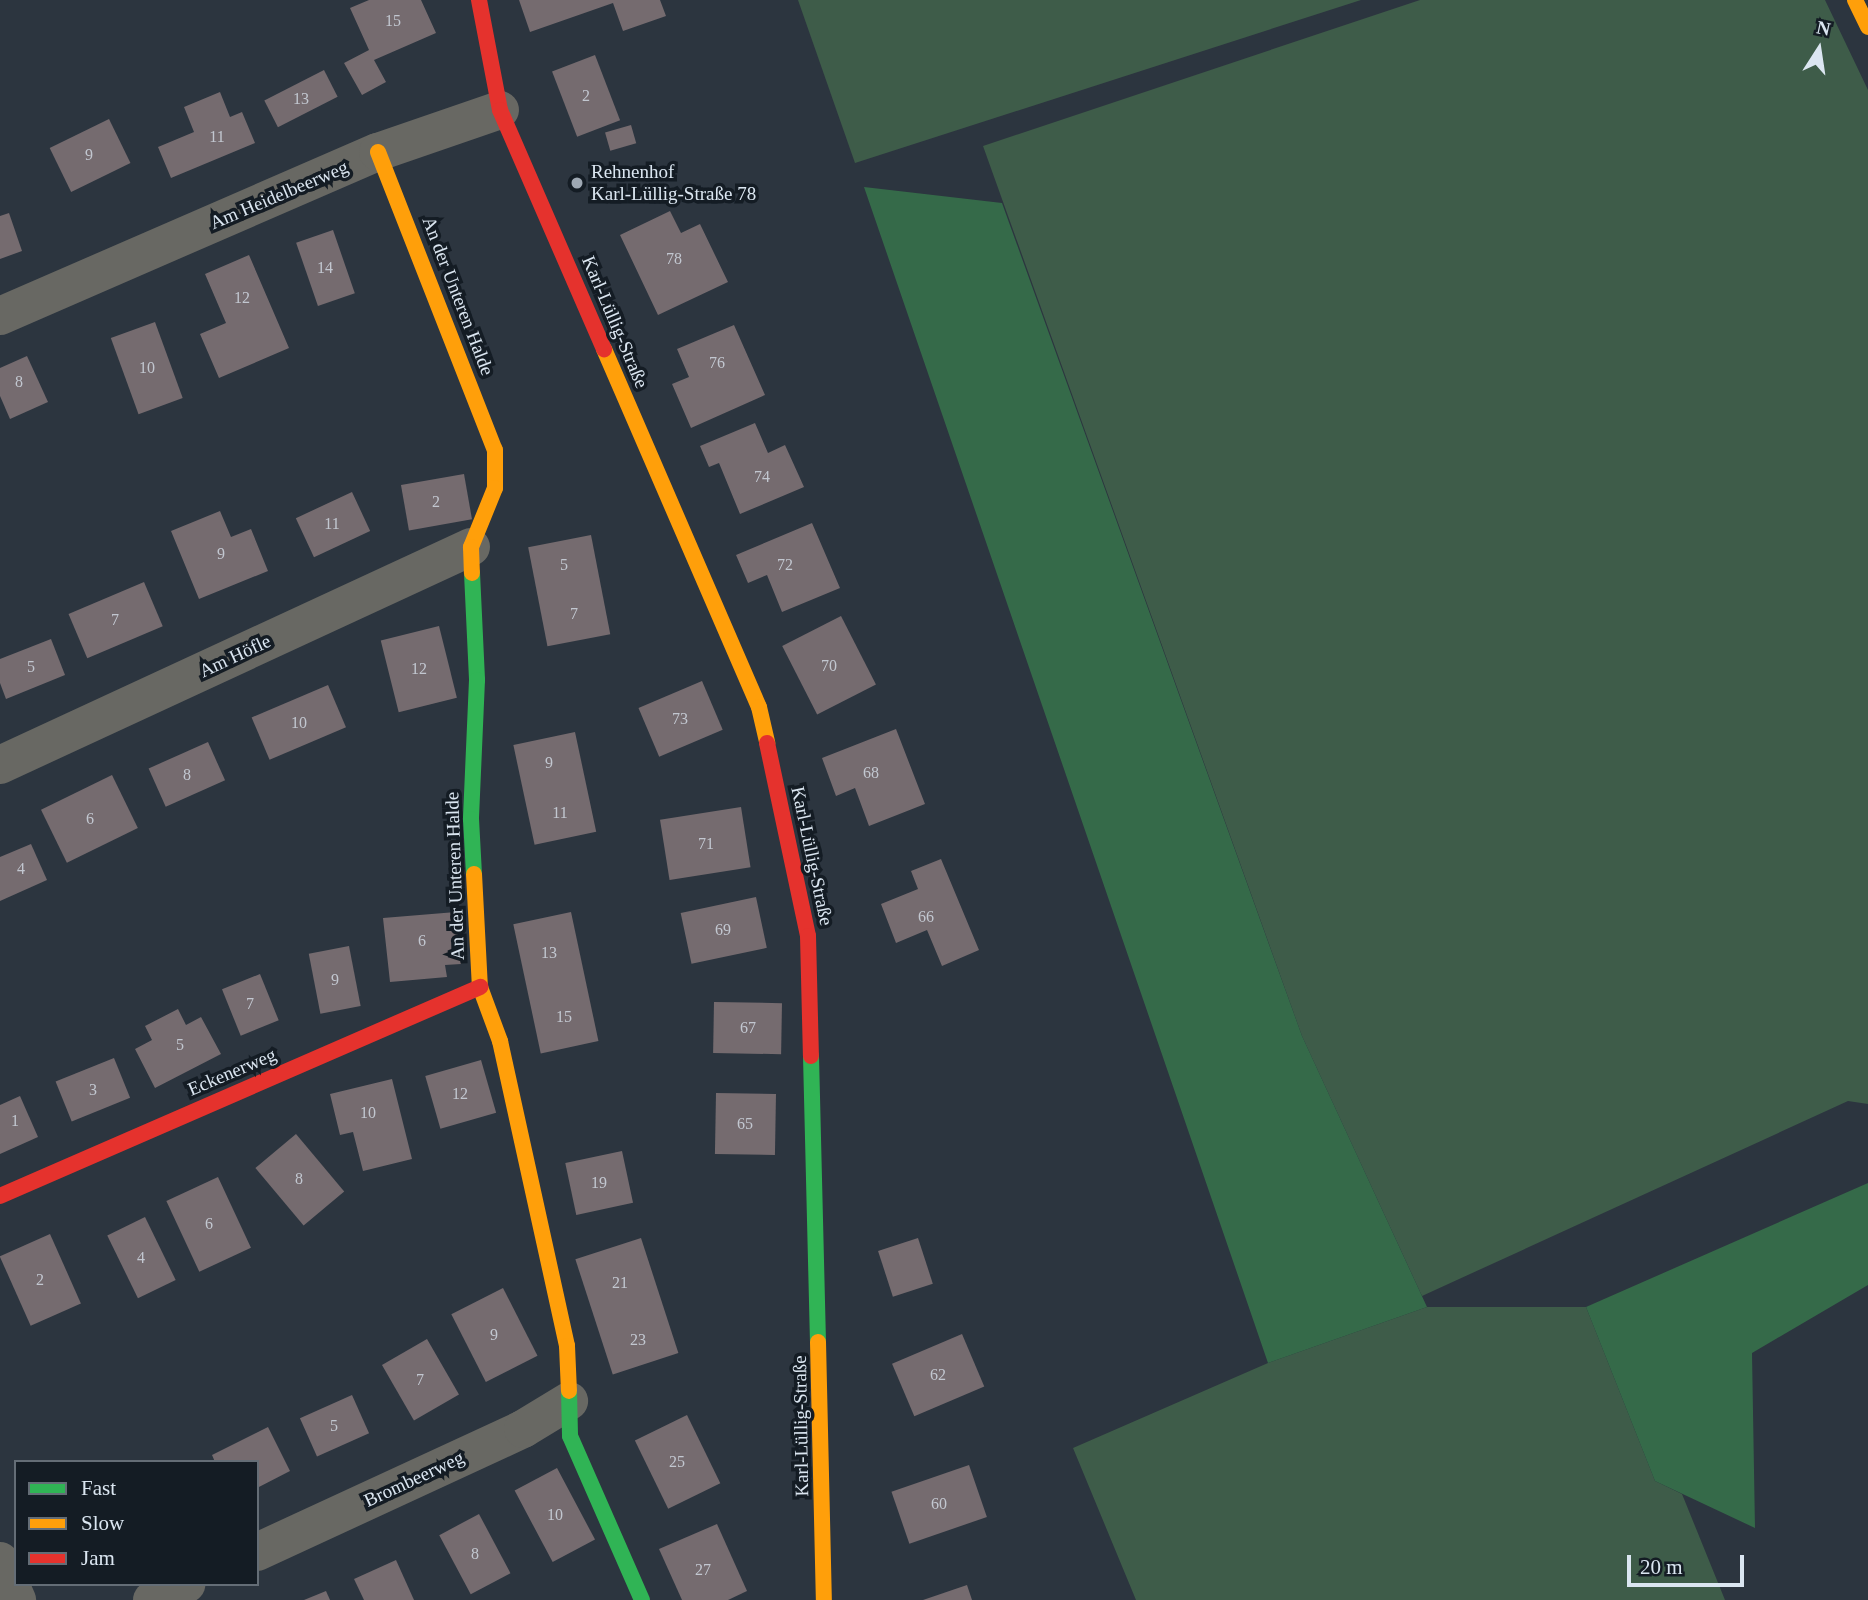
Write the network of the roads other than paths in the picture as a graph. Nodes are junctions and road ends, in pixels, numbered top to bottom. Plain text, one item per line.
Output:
1 (478, 0) edge
2 (1855, 0) edge
3 (1868, 27) edge
4 (500, 110) junction
5 (378, 152) junction
6 (0, 316) edge
7 (471, 547) junction
8 (0, 765) edge
9 (480, 987) junction
10 (0, 1196) edge
11 (569, 1401) junction
12 (259, 1551) edge
13 (0, 1561) edge
14 (183, 1586) edge
15 (18, 1600) edge
16 (152, 1600) edge
17 (642, 1600) edge
18 (824, 1600) edge

1 - 4 street
2 - 3 street
4 - 5 street, Am Heidelbeerweg
4 - 18 street, Karl-Lüllig-Straße
5 - 6 street, Am Heidelbeerweg
5 - 7 street, An der Unteren Halde
7 - 8 street, Am Höfle
7 - 9 street, An der Unteren Halde
9 - 10 street, Eckenerweg
9 - 11 street, An der Unteren Halde
11 - 12 street, Brombeerweg
11 - 17 street, An der Unteren Halde
13 - 15 street
14 - 16 street

